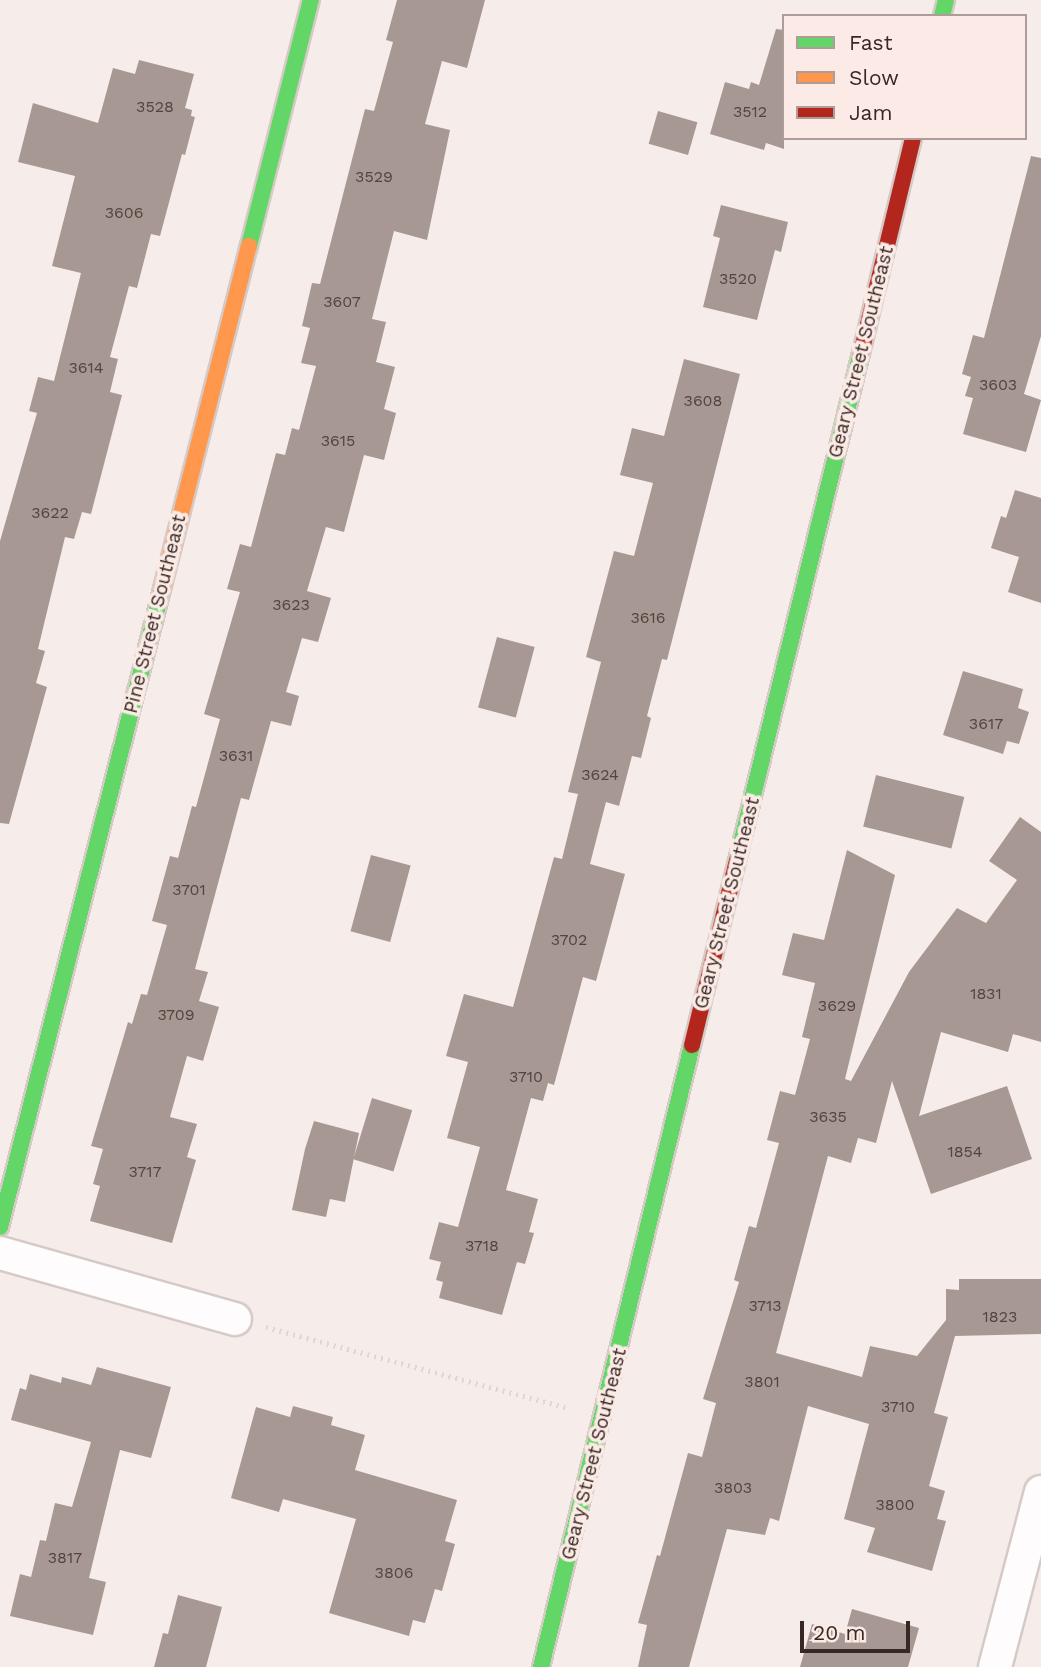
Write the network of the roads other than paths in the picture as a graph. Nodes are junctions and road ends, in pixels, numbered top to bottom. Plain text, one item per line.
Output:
1 (311, 0) edge
2 (912, 140) edge
3 (0, 1227) edge
4 (0, 1254) edge
5 (235, 1319) road end
6 (1041, 1492) edge
7 (541, 1667) edge
8 (995, 1667) edge

1 - 3 street, Pine Street Southeast
2 - 7 street, Geary Street Southeast
4 - 5 street
6 - 8 street

